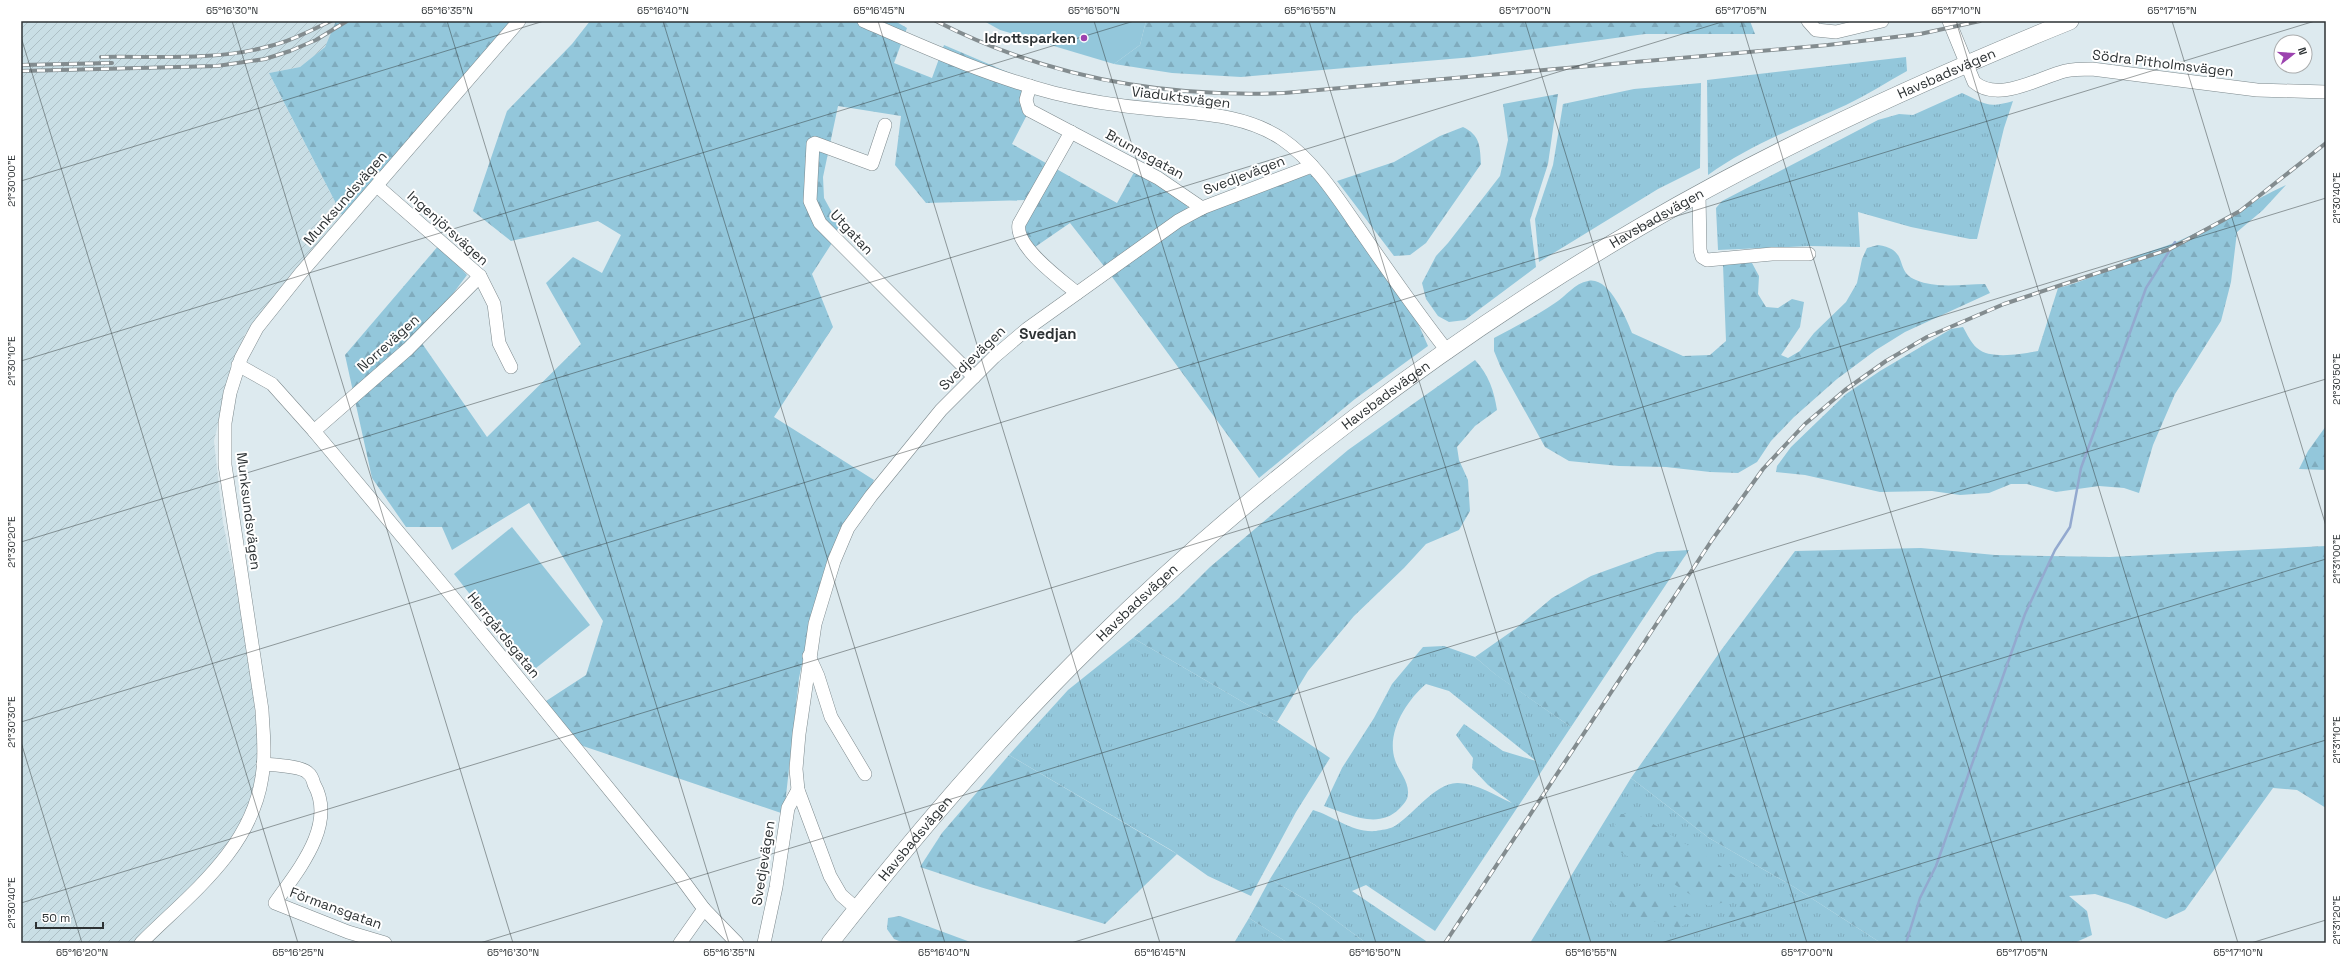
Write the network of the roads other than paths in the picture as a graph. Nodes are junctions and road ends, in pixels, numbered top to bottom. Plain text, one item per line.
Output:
1 (519, 21) edge
2 (864, 21) edge
3 (1808, 21) edge
4 (1882, 21) edge
5 (1949, 21) edge
6 (2070, 21) edge
7 (1965, 64) junction
8 (1030, 86) junction
9 (2326, 92) edge
10 (885, 126) dead end
11 (1071, 132) junction
12 (1312, 166) junction
13 (377, 186) junction
14 (1699, 194) junction
15 (1202, 208) junction
16 (1809, 254) dead end
17 (480, 276) junction
18 (1077, 293) junction
19 (1448, 352) junction
20 (238, 365) junction
21 (510, 367) dead end
22 (974, 377) junction
23 (314, 431) junction
24 (809, 656) junction
25 (263, 764) junction
26 (865, 774) dead end
27 (798, 790) junction
28 (704, 909) junction
29 (857, 909) junction
30 (141, 943) edge
31 (385, 943) edge
32 (680, 943) edge
33 (737, 943) edge
34 (764, 943) edge
35 (830, 943) edge

1 - 13 street, Munksundsvägen
2 - 8 street, Viaduktsvägen
3 - 4 street
5 - 7 street, Södra Pitholmsvägen
6 - 7 main road, Havsbadsvägen
7 - 9 street, Södra Pitholmsvägen
7 - 14 main road, Havsbadsvägen
8 - 11 street, Brunnsgatan
8 - 12 street, Viaduktsvägen
10 - 22 street, Utgatan
11 - 15 street, Brunnsgatan
11 - 18 street
12 - 15 street, Svedjevägen
12 - 19 street, Viaduktsvägen
13 - 17 street, Ingenjörsvägen
13 - 20 street, Munksundsvägen
14 - 16 street
14 - 19 main road, Havsbadsvägen
15 - 18 street, Svedjevägen
17 - 21 street, Ingenjörsvägen
17 - 23 street, Norrevägen
18 - 22 street, Svedjevägen
19 - 29 main road, Havsbadsvägen
20 - 23 street, Herrgårdsgatan
20 - 25 street, Munksundsvägen
22 - 24 street, Svedjevägen
23 - 28 street, Herrgårdsgatan
24 - 26 street
24 - 27 street, Svedjevägen
25 - 30 street, Munksundsvägen
25 - 31 street, Förmansgatan
27 - 29 street, Svedjevägen
27 - 34 street, Svedjevägen
28 - 32 street
28 - 33 street
29 - 35 main road, Havsbadsvägen

